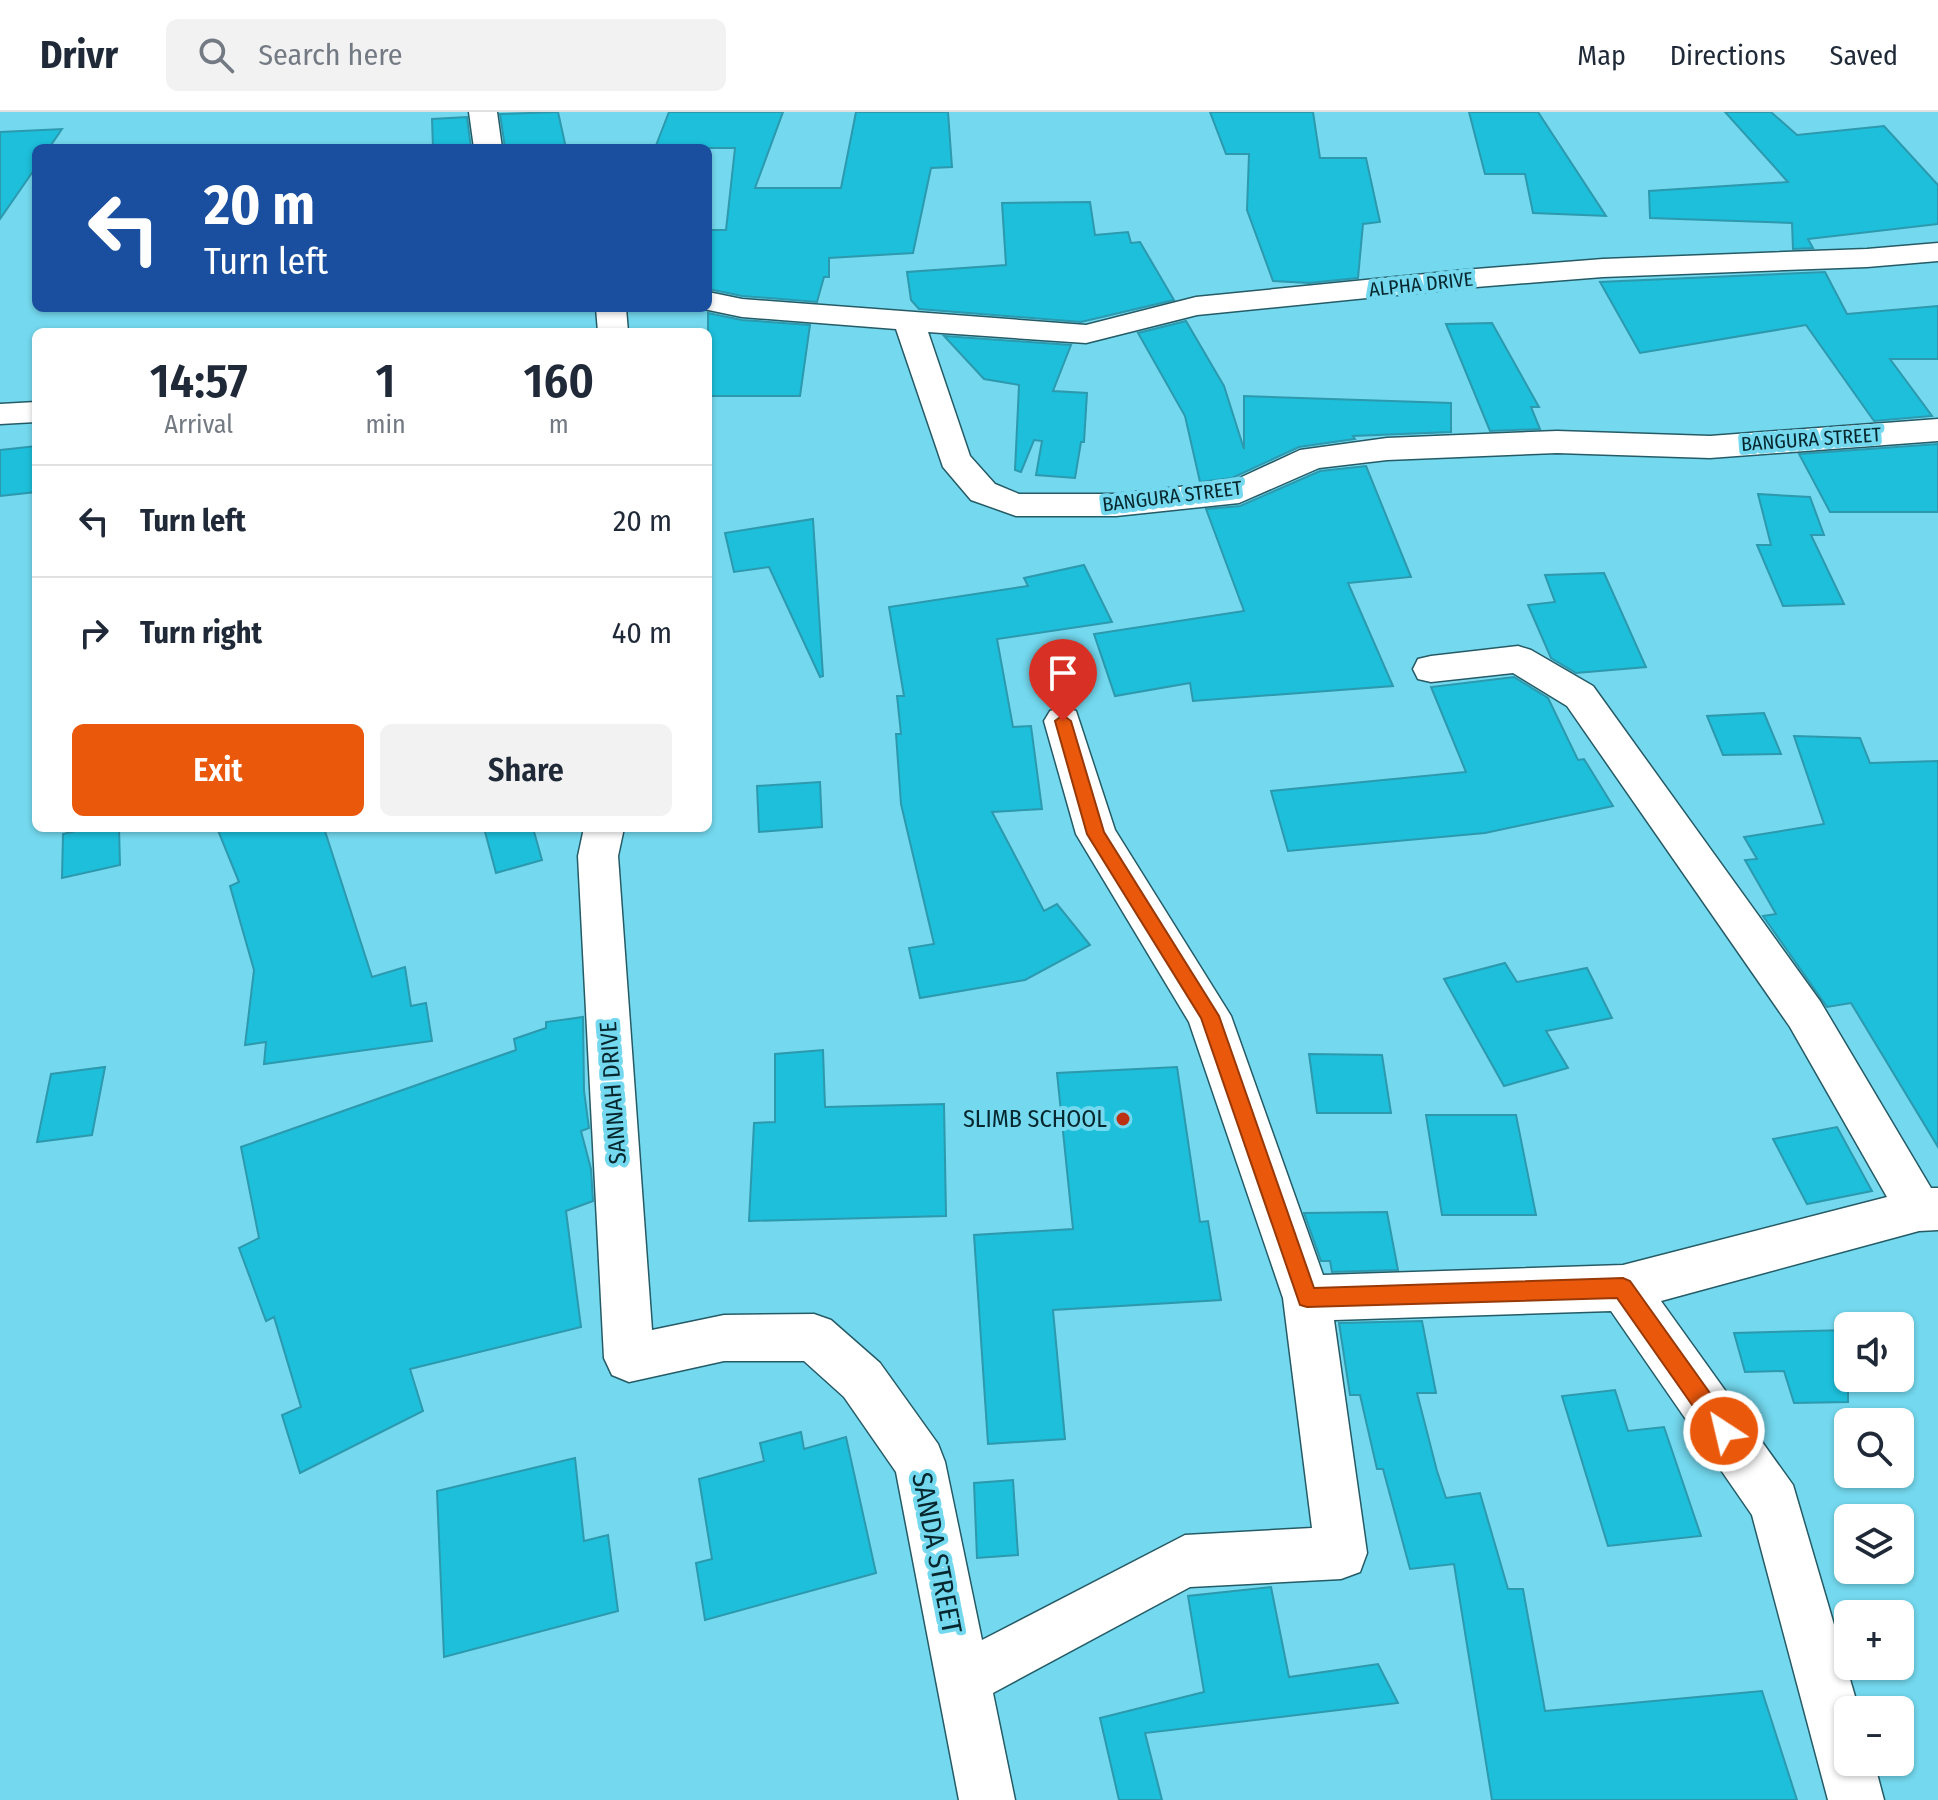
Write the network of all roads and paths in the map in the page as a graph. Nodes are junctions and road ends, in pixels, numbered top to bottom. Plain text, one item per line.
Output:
1 (483, 112) edge
2 (487, 144) edge
3 (1938, 252) edge
4 (712, 302) edge
5 (909, 321) junction
6 (32, 412) edge
7 (0, 414) edge
8 (1938, 430) edge
9 (1431, 669) dead end
10 (1063, 721) dead end
11 (603, 832) edge
12 (1929, 1209) edge
13 (1623, 1288) junction
14 (1307, 1298) junction
15 (629, 1358) joint
16 (962, 1680) junction
17 (987, 1800) edge
18 (1856, 1800) edge

1 - 2 street
3 - 5 street, ALPHA DRIVE
4 - 5 street
5 - 8 street, BANGURA STREET
6 - 7 street
9 - 12 street
10 - 14 street
11 - 15 street, SANNAH DRIVE
12 - 13 street
13 - 14 street
13 - 18 street
14 - 16 street
15 - 16 street, SANDA STREET
16 - 17 street, SANDA STREET

